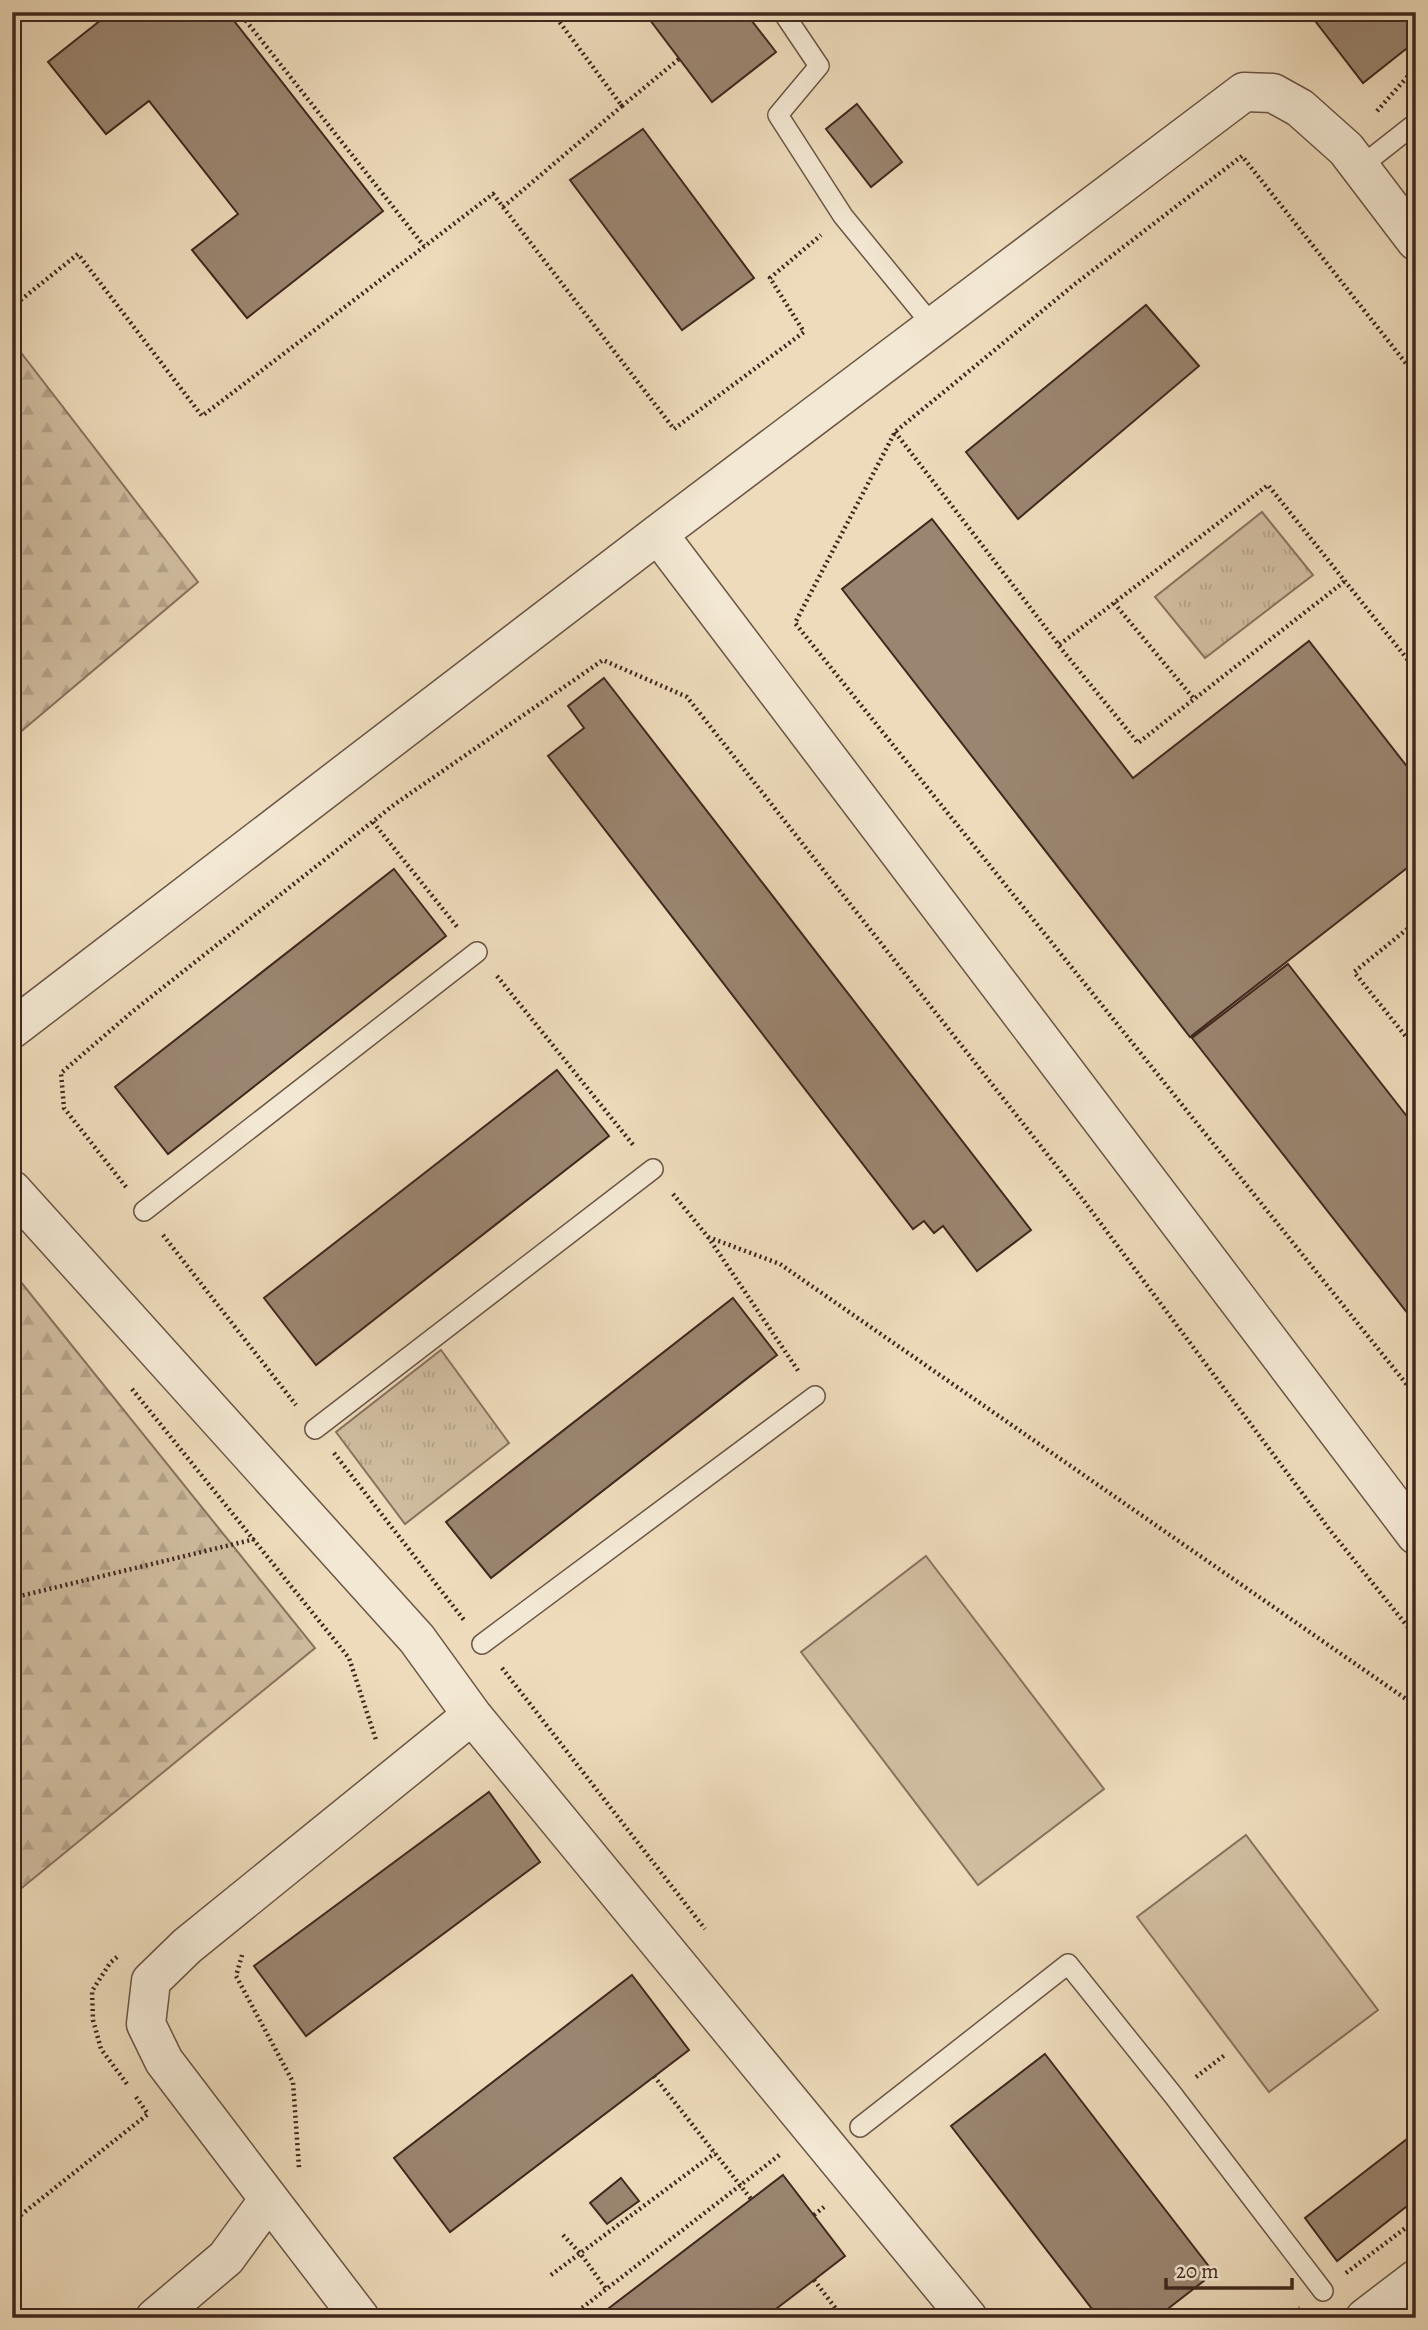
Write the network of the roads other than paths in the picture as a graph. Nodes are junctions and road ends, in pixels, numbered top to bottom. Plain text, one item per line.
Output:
1 (786, 17) dead end
2 (1416, 123) edge
3 (1360, 167) junction
4 (1416, 241) edge
5 (933, 327) junction
6 (658, 534) junction
7 (477, 952) road end
8 (12, 1029) edge
9 (653, 1169) road end
10 (12, 1190) edge
11 (144, 1211) road end
12 (815, 1396) road end
13 (315, 1429) road end
14 (1416, 1535) edge
15 (482, 1644) road end
16 (472, 1715) junction
17 (860, 2127) dead end
18 (269, 2199) junction
19 (1416, 2279) edge
20 (1323, 2291) road end
21 (155, 2318) edge
22 (360, 2318) edge
23 (968, 2318) edge
24 (1365, 2318) edge

1 - 5 lane
2 - 3 lane
3 - 4 street
3 - 5 street
5 - 6 street
6 - 8 street
6 - 14 street
7 - 11 lane
9 - 13 lane
10 - 16 street
12 - 15 lane
16 - 18 street
16 - 23 street
17 - 20 lane
18 - 21 street
18 - 22 street
19 - 24 street

